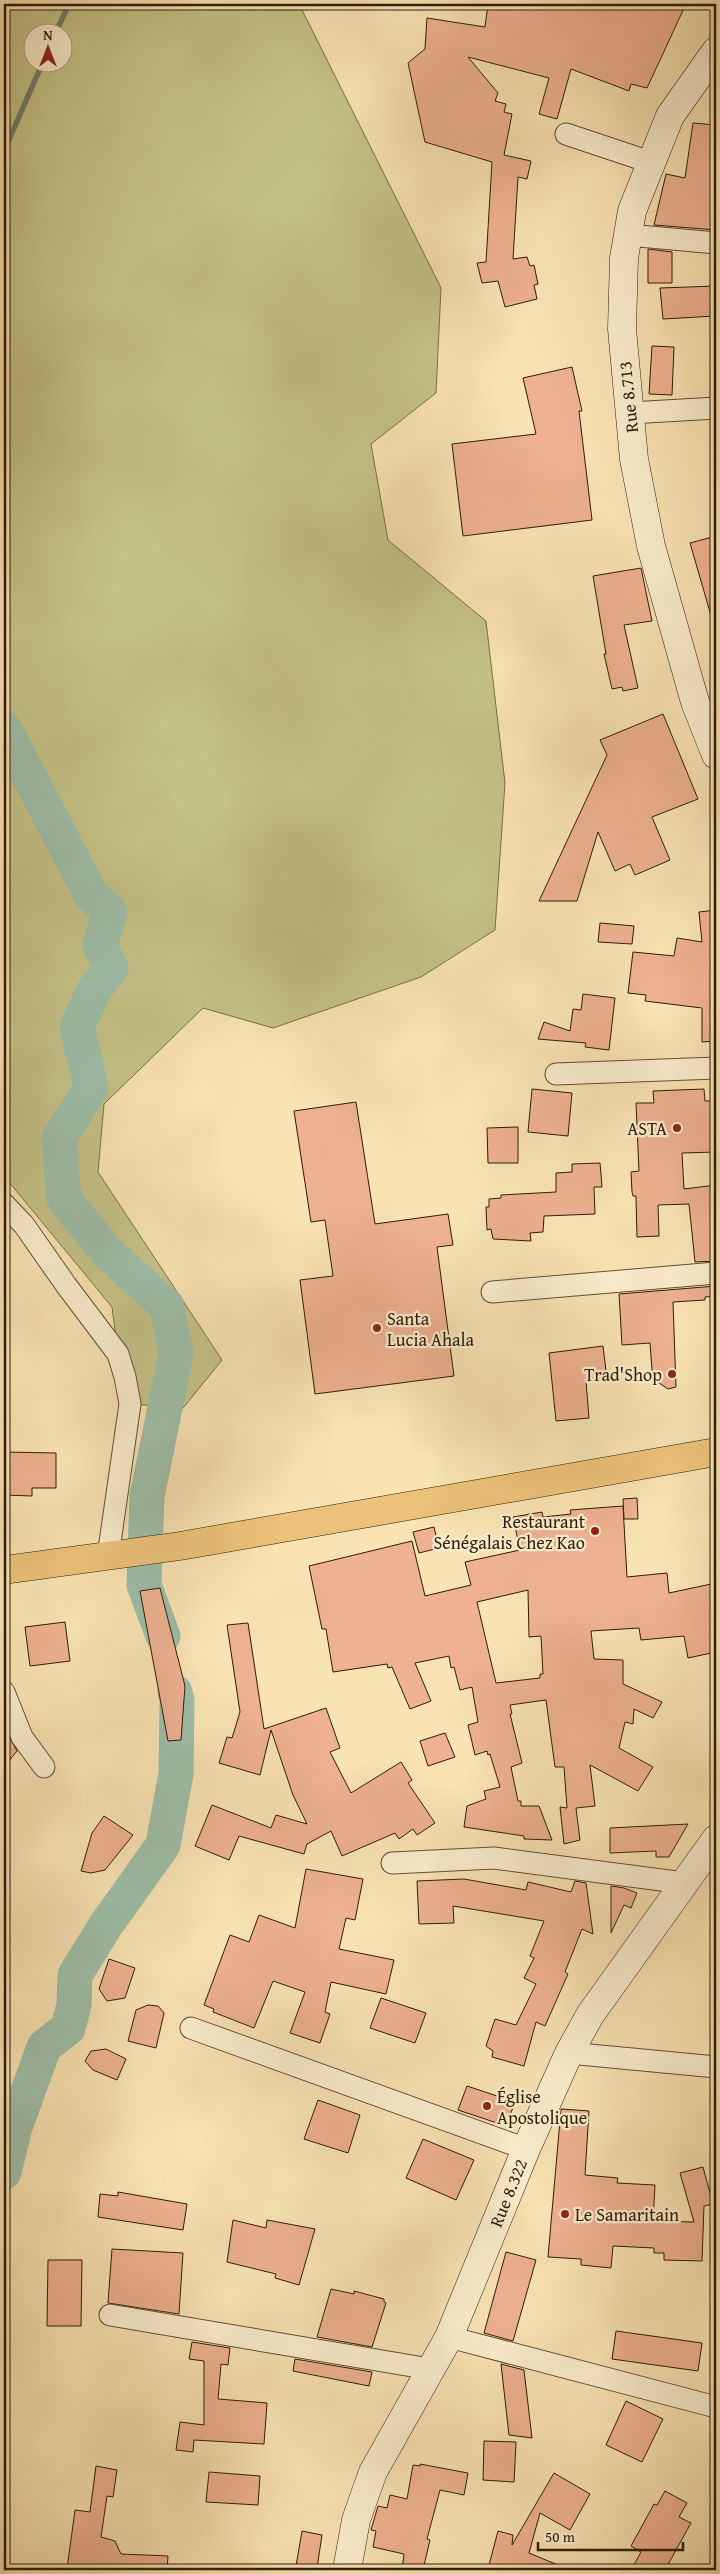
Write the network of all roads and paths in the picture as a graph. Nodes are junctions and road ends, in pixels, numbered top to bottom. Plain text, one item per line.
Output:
1 (716, 51) edge
2 (566, 134) dead end
3 (650, 162) junction
4 (628, 235) junction
5 (716, 244) edge
6 (716, 408) edge
7 (630, 413) junction
8 (709, 720) edge
9 (716, 755) edge
10 (716, 1068) edge
11 (556, 1074) dead end
12 (4, 1204) edge
13 (716, 1273) edge
14 (492, 1292) dead end
15 (716, 1452) edge
16 (108, 1556) junction
17 (4, 1570) edge
18 (4, 1692) edge
19 (44, 1767) dead end
20 (716, 1839) edge
21 (392, 1863) dead end
22 (684, 1883) junction
23 (191, 2028) dead end
24 (569, 2053) junction
25 (716, 2067) edge
26 (526, 2149) junction
27 (110, 2315) dead end
28 (449, 2337) junction
29 (430, 2369) junction
30 (716, 2407) edge
31 (347, 2570) edge

1 - 3 main road, Rue 8.713
2 - 3 street
3 - 4 main road, Rue 8.713
4 - 5 street
4 - 7 main road, Rue 8.713
6 - 7 street
7 - 8 main road, Rue 8.713
8 - 9 main road, Rue 8.713
10 - 11 street
12 - 16 street
13 - 14 street
15 - 16 highway
16 - 17 highway
18 - 19 street
20 - 22 main road, Rue 8.322
21 - 22 street
22 - 24 main road, Rue 8.322
23 - 26 street
24 - 25 street
24 - 26 main road, Rue 8.322
26 - 28 main road, Rue 8.322
27 - 29 street
28 - 29 main road, Rue 8.322
28 - 30 street
29 - 31 main road, Rue 8.322

